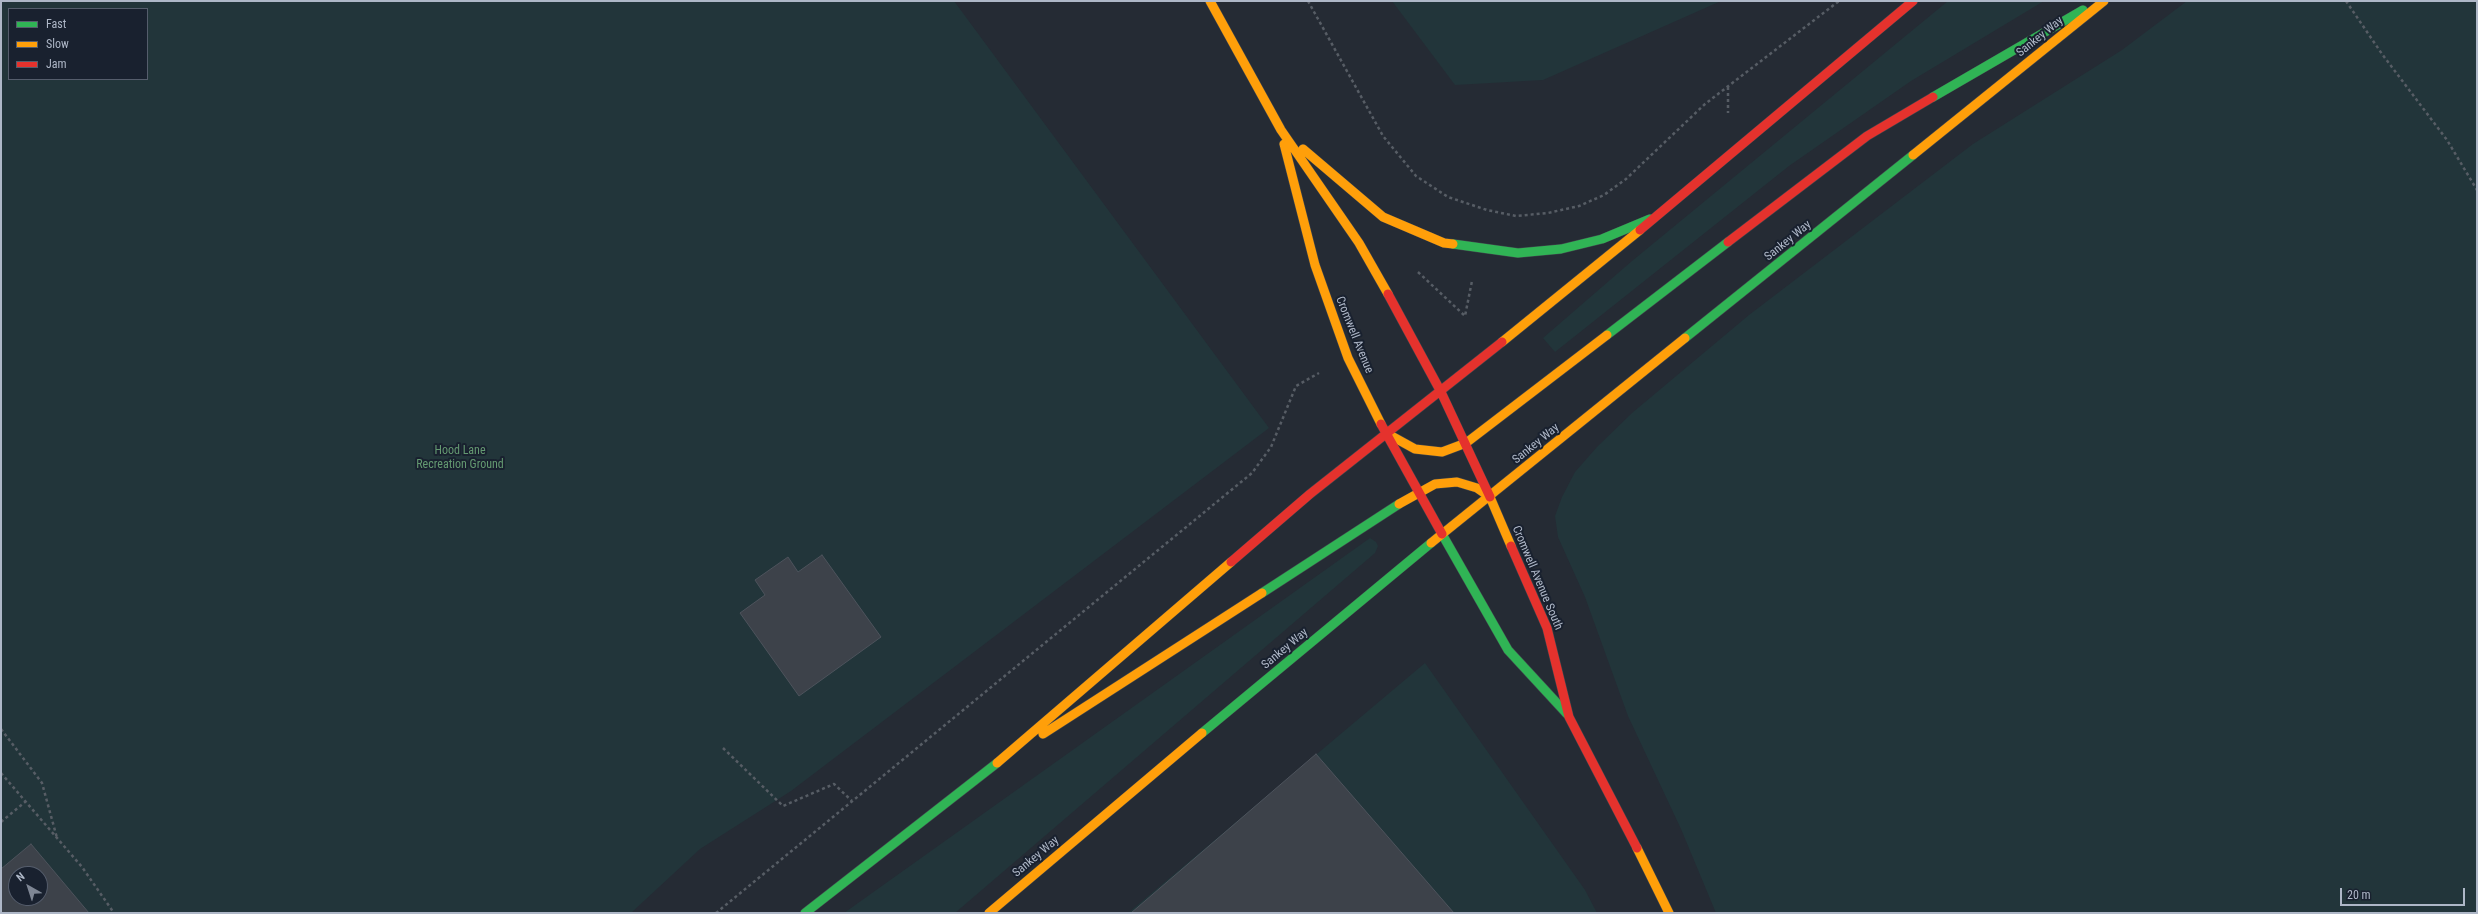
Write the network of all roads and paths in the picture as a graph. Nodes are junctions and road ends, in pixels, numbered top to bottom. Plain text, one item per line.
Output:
1 (1210, 1) edge
2 (1308, 1) edge
3 (1839, 1) edge
4 (1913, 1) edge
5 (2098, 1) edge
6 (2104, 1) edge
7 (2346, 1) edge
8 (1281, 130) junction
9 (2477, 190) edge
10 (1656, 217) junction
11 (1296, 386) dead end
12 (1441, 392) junction
13 (1386, 433) junction
14 (1466, 443) junction
15 (1418, 492) junction
16 (1490, 497) junction
17 (1442, 534) junction
18 (1569, 717) junction
19 (1, 729) edge
20 (723, 748) dead end
21 (999, 762) junction
22 (1, 773) edge
23 (852, 801) junction
24 (25, 802) junction
25 (1, 822) edge
26 (57, 838) junction
27 (114, 913) edge
28 (716, 913) edge
29 (805, 913) edge
30 (989, 913) edge
31 (1669, 913) edge

1 - 8 main road, Cromwell Avenue
2 - 3 path
4 - 10 main road
5 - 14 main road
6 - 16 main road, Sankey Way
7 - 9 path
8 - 10 main road
8 - 12 main road, Cromwell Avenue
8 - 13 main road, Cromwell Avenue
10 - 12 main road
11 - 23 path
12 - 13 main road
12 - 14 main road, Cromwell Avenue
13 - 14 main road
13 - 15 main road, Cromwell Avenue
13 - 21 main road
14 - 16 main road, Cromwell Avenue
15 - 16 main road
15 - 17 main road, Cromwell Avenue
15 - 21 main road
16 - 17 main road, Sankey Way
16 - 18 main road, Cromwell Avenue South
17 - 18 main road, Cromwell Avenue South
17 - 30 main road, Sankey Way
18 - 31 main road, Cromwell Avenue South
19 - 26 path
20 - 23 path
21 - 29 main road
22 - 24 path
23 - 28 path
24 - 25 path
24 - 26 path
26 - 27 path

